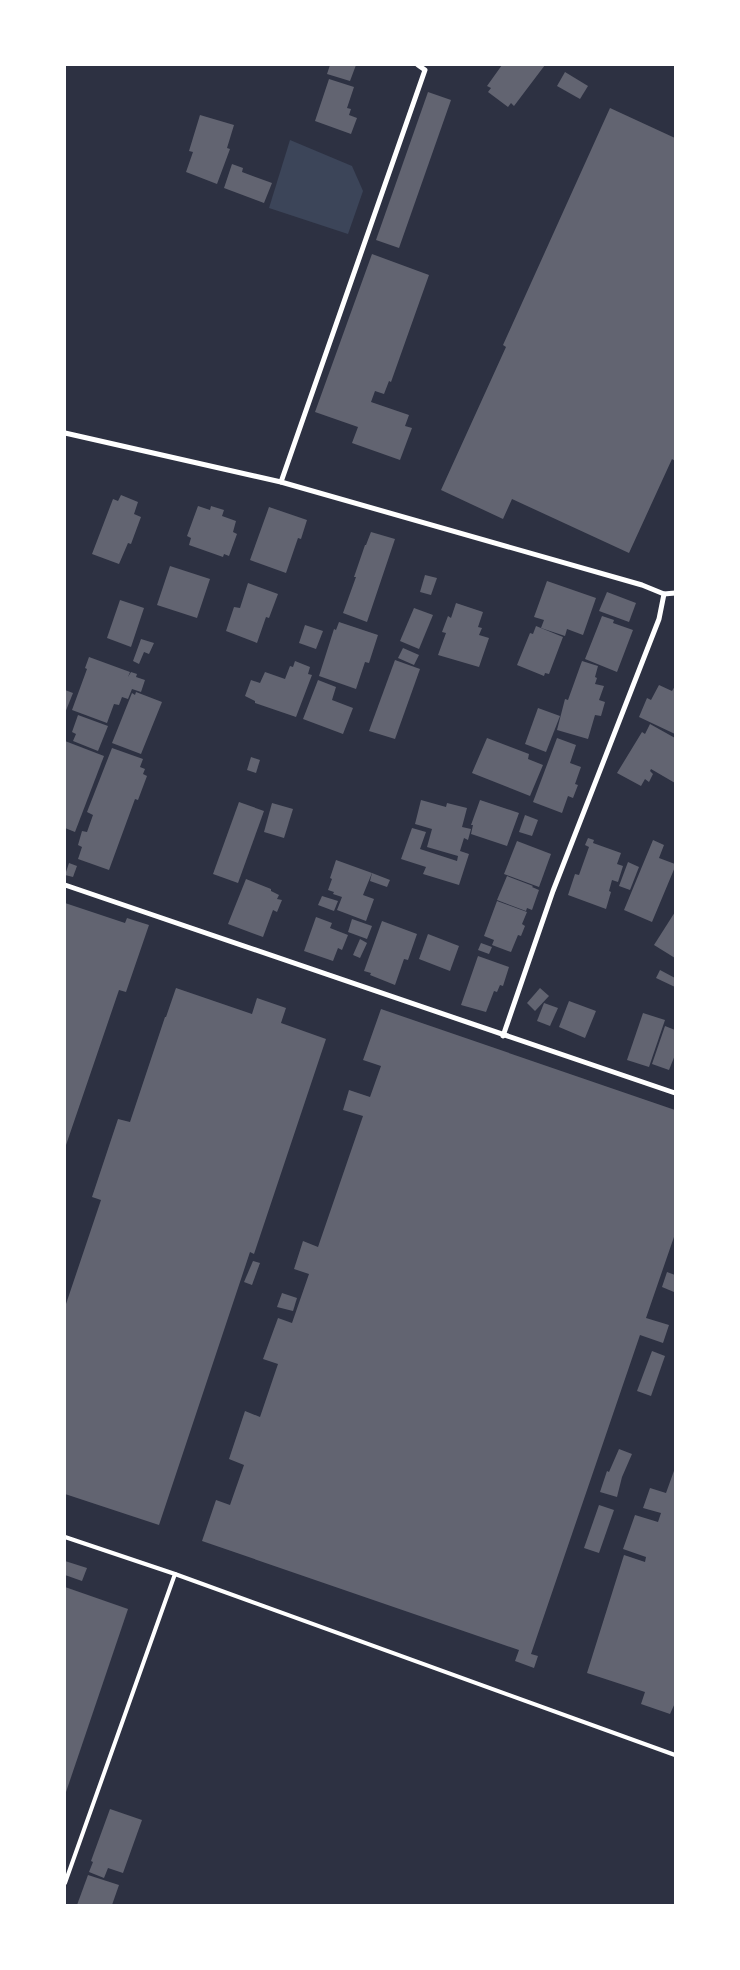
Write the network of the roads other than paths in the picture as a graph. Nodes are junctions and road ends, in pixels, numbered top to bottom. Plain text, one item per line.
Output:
1 (418, 65) edge
2 (65, 433) edge
3 (281, 482) junction
4 (675, 593) edge
5 (664, 594) junction
6 (65, 885) edge
7 (503, 1036) junction
8 (675, 1093) edge
9 (65, 1537) edge
10 (175, 1574) junction
11 (675, 1755) edge
12 (65, 1883) edge

1 - 3 street
2 - 3 street
3 - 5 street
4 - 5 street
5 - 7 street
6 - 7 street
7 - 8 street
9 - 10 lane
10 - 11 lane
10 - 12 lane

